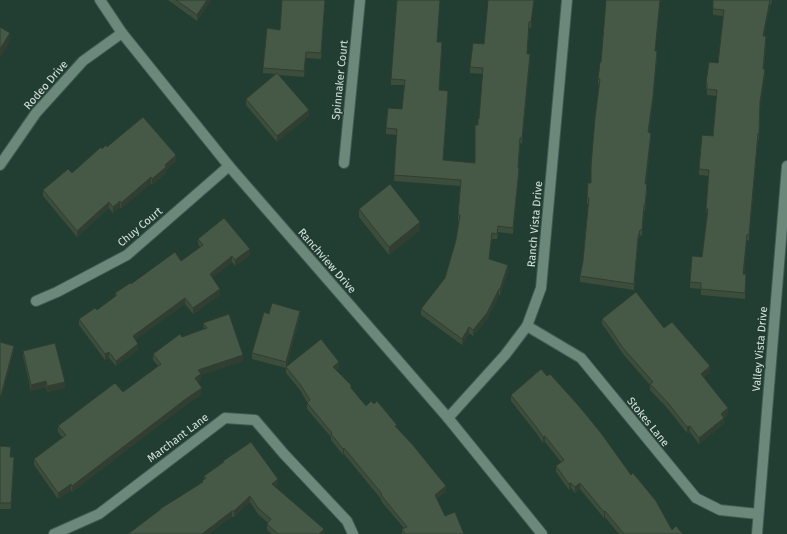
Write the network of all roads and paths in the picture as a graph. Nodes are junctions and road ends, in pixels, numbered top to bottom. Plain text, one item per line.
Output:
1 (100, 0) edge
2 (360, 0) edge
3 (567, 0) edge
4 (122, 33) junction
5 (344, 163) dead end
6 (0, 165) edge
7 (229, 166) junction
8 (787, 166) edge
9 (36, 301) dead end
10 (527, 326) junction
11 (448, 418) junction
12 (758, 514) junction
13 (54, 534) edge
14 (354, 534) edge
15 (542, 534) edge
16 (757, 534) edge

1 - 4 street, Ranchview Drive
2 - 5 street, Spinnaker Court
3 - 10 street, Ranch Vista Drive
4 - 6 street, Rodeo Drive
4 - 7 street, Ranchview Drive
7 - 9 street, Chuy Court
7 - 11 street, Ranchview Drive
8 - 12 street, Valley Vista Drive
10 - 11 street, Ranch Vista Drive
10 - 12 street, Stokes Lane
11 - 15 street, Ranchview Drive
12 - 16 street, Valley Vista Drive
13 - 14 street, Marchant Lane

